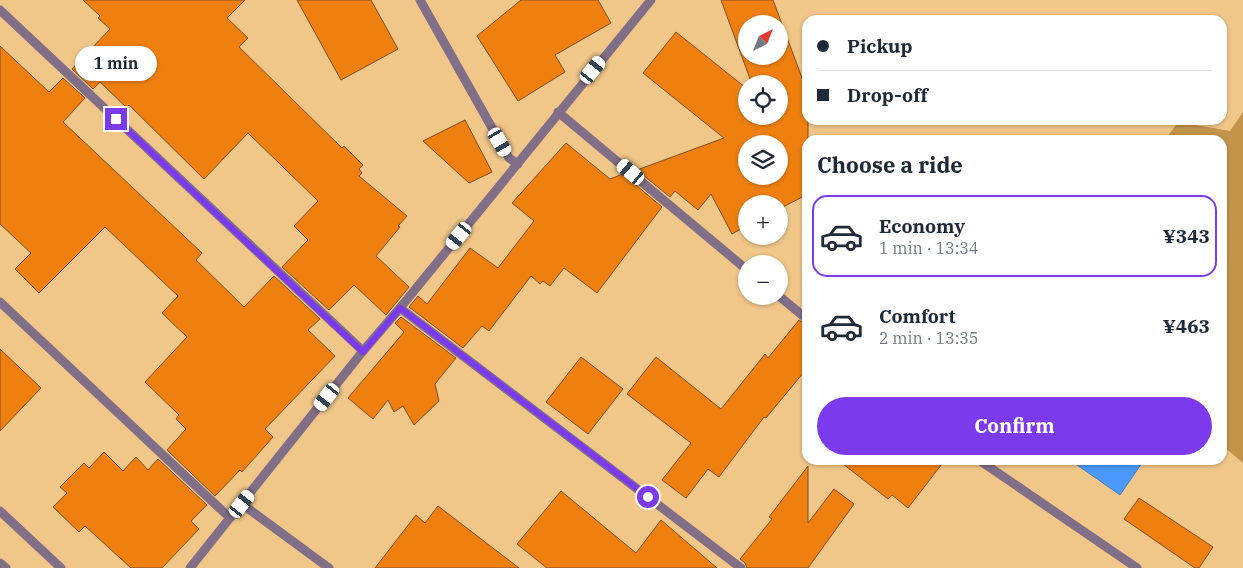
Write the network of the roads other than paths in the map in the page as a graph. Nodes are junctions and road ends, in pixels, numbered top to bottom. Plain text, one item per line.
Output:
1 (420, 0) edge
2 (651, 0) edge
3 (0, 10) edge
4 (558, 112) junction
5 (518, 164) junction
6 (738, 262) edge
7 (0, 302) edge
8 (788, 303) edge
9 (400, 308) junction
10 (802, 315) edge
11 (363, 352) junction
12 (986, 465) edge
13 (242, 504) junction
14 (0, 511) edge
15 (230, 518) junction
16 (0, 562) edge
17 (6, 568) edge
18 (61, 568) edge
19 (190, 568) edge
20 (329, 568) edge
21 (741, 568) edge
22 (1137, 568) edge

1 - 5 street
2 - 4 street
3 - 11 street
4 - 5 street
4 - 6 street
5 - 9 street
7 - 15 street
8 - 10 street
9 - 11 street
9 - 21 street
11 - 13 street
12 - 22 street
13 - 15 street
13 - 20 street
14 - 18 street
15 - 19 street
16 - 17 street

